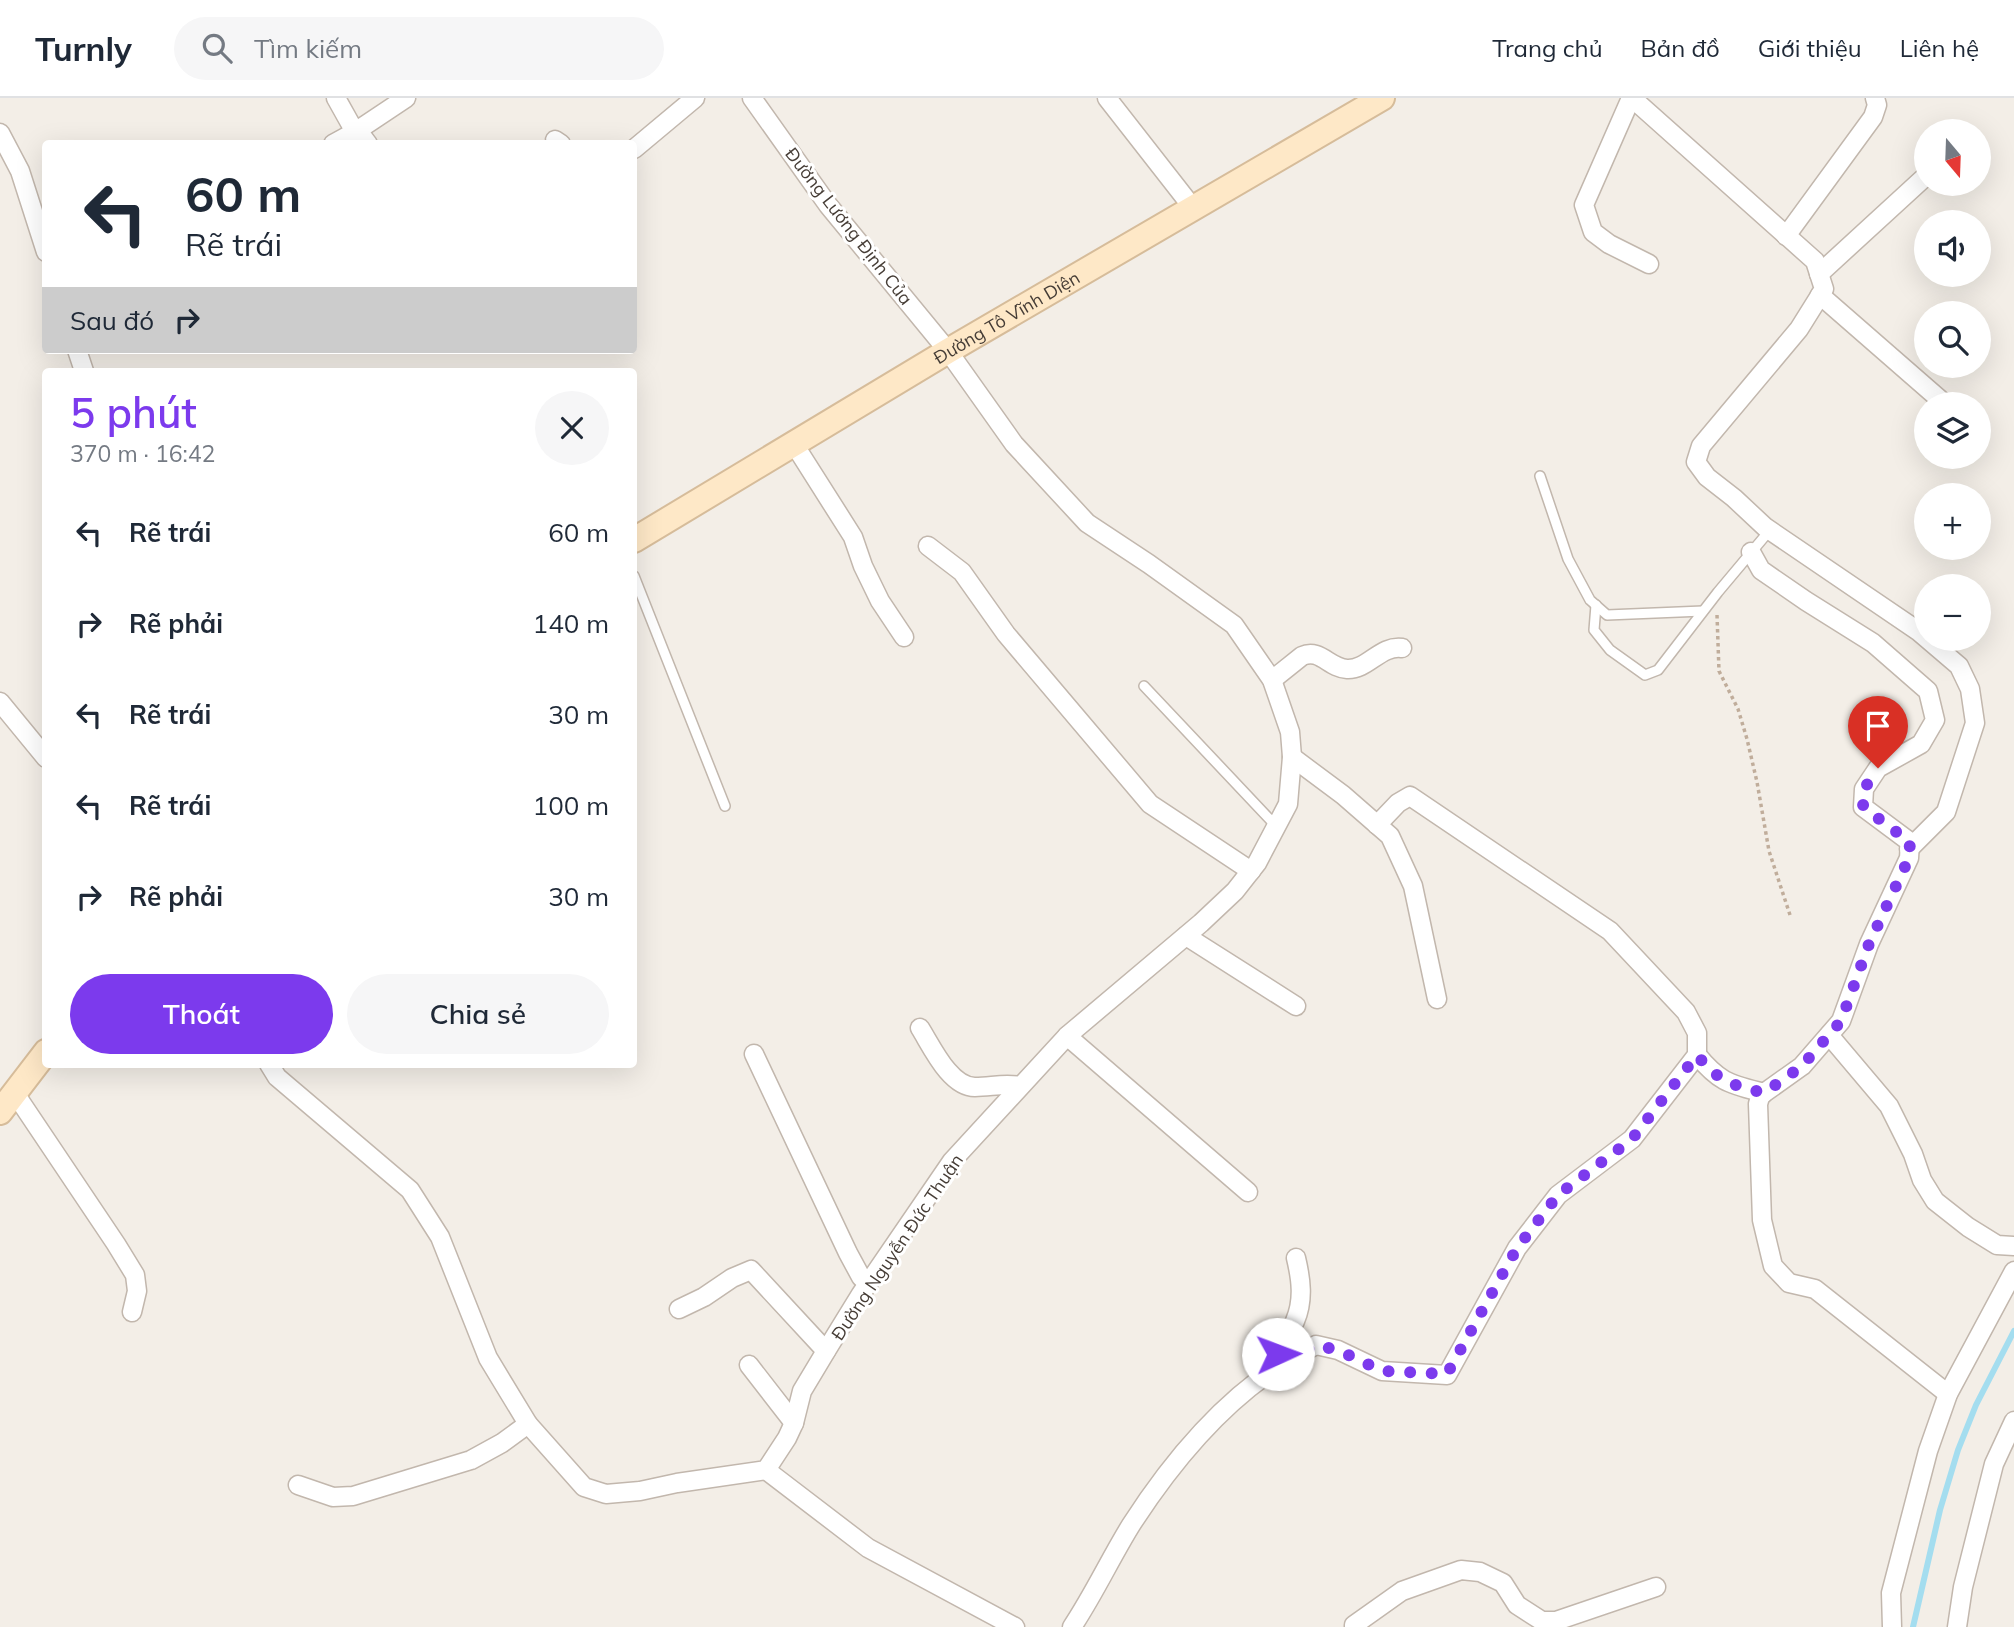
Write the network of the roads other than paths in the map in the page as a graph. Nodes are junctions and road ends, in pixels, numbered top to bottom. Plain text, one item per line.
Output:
1 (336, 98) edge
2 (406, 98) edge
3 (695, 98) edge
4 (752, 98) edge
5 (1107, 98) edge
6 (1382, 98) edge
7 (1631, 98) edge
8 (1875, 98) edge
9 (0, 133) edge
10 (361, 138) edge
11 (637, 146) edge
12 (1914, 187) edge
13 (1193, 208) junction
14 (1786, 236) junction
15 (42, 240) edge
16 (1649, 264) dead end
17 (1819, 274) junction
18 (1820, 295) junction
19 (948, 351) junction
20 (1931, 392) edge
21 (794, 443) junction
22 (1540, 476) dead end
23 (1770, 530) junction
24 (637, 538) edge
25 (928, 546) dead end
26 (1751, 552) junction
27 (637, 584) edge
28 (1596, 605) junction
29 (1703, 611) junction
30 (904, 637) dead end
31 (1402, 648) dead end
32 (1272, 680) junction
33 (1144, 686) dead end
34 (1, 705) edge
35 (42, 753) edge
36 (1292, 757) junction
37 (725, 806) dead end
38 (1377, 825) junction
39 (1276, 826) junction
40 (1909, 849) junction
41 (1251, 871) junction
42 (1186, 936) junction
43 (1437, 999) dead end
44 (1296, 1006) dead end
45 (920, 1028) dead end
46 (1829, 1035) junction
47 (1067, 1036) junction
48 (754, 1054) dead end
49 (1697, 1055) junction
50 (42, 1057) edge
51 (271, 1068) edge
52 (1020, 1086) junction
53 (1764, 1093) junction
54 (7, 1102) edge
55 (1248, 1192) dead end
56 (2014, 1246) edge
57 (1296, 1258) dead end
58 (2014, 1271) edge
59 (868, 1284) junction
60 (679, 1309) dead end
61 (132, 1312) dead end
62 (826, 1351) junction
63 (749, 1365) dead end
64 (1281, 1365) junction
65 (1948, 1394) junction
66 (2014, 1422) edge
67 (794, 1423) junction
68 (528, 1424) junction
69 (766, 1469) junction
70 (298, 1485) dead end
71 (1656, 1587) dead end
72 (1349, 1626) edge
73 (1014, 1627) edge
74 (1072, 1627) edge
75 (1892, 1627) edge
76 (1956, 1627) edge

1 - 10 street
2 - 10 street
3 - 11 street
4 - 19 street, Đường Lương Định Của
5 - 13 street
6 - 13 main road, Đường Tô Vĩnh Diện
7 - 14 street
7 - 16 street
8 - 14 street
9 - 15 street
12 - 17 street
13 - 19 main road, Đường Tô Vĩnh Diện
14 - 17 street
17 - 18 street
18 - 20 street
18 - 23 street
19 - 21 main road, Đường Tô Vĩnh Diện
19 - 32 street, Đường Nguyễn Đức Thuận
21 - 24 main road, Đường Tô Vĩnh Diện
21 - 30 street
22 - 28 lane
23 - 26 lane
23 - 40 street
25 - 41 street
26 - 29 lane
26 - 40 street
27 - 37 lane
28 - 29 lane
28 - 29 lane
31 - 32 street
32 - 36 street, Đường Nguyễn Đức Thuận
33 - 39 lane
34 - 35 street
36 - 38 street
36 - 39 street, Đường Nguyễn Đức Thuận
38 - 43 street
38 - 49 street
39 - 41 street, Đường Nguyễn Đức Thuận
40 - 46 street
41 - 42 street, Đường Nguyễn Đức Thuận
42 - 44 street
42 - 47 street, Đường Nguyễn Đức Thuận
45 - 52 street
46 - 53 street
46 - 56 street
47 - 52 street, Đường Nguyễn Đức Thuận
47 - 55 street
48 - 59 street
49 - 53 street
49 - 64 street
50 - 54 main road
51 - 68 street
52 - 59 street, Đường Nguyễn Đức Thuận
53 - 65 street
54 - 61 street
57 - 64 street
58 - 65 street
59 - 62 street, Đường Nguyễn Đức Thuận
60 - 62 street
62 - 67 street, Đường Nguyễn Đức Thuận
63 - 67 street
64 - 74 street
65 - 75 street
66 - 76 street
67 - 69 street, Đường Nguyễn Đức Thuận
68 - 69 street
68 - 70 street
69 - 73 street
71 - 72 street

